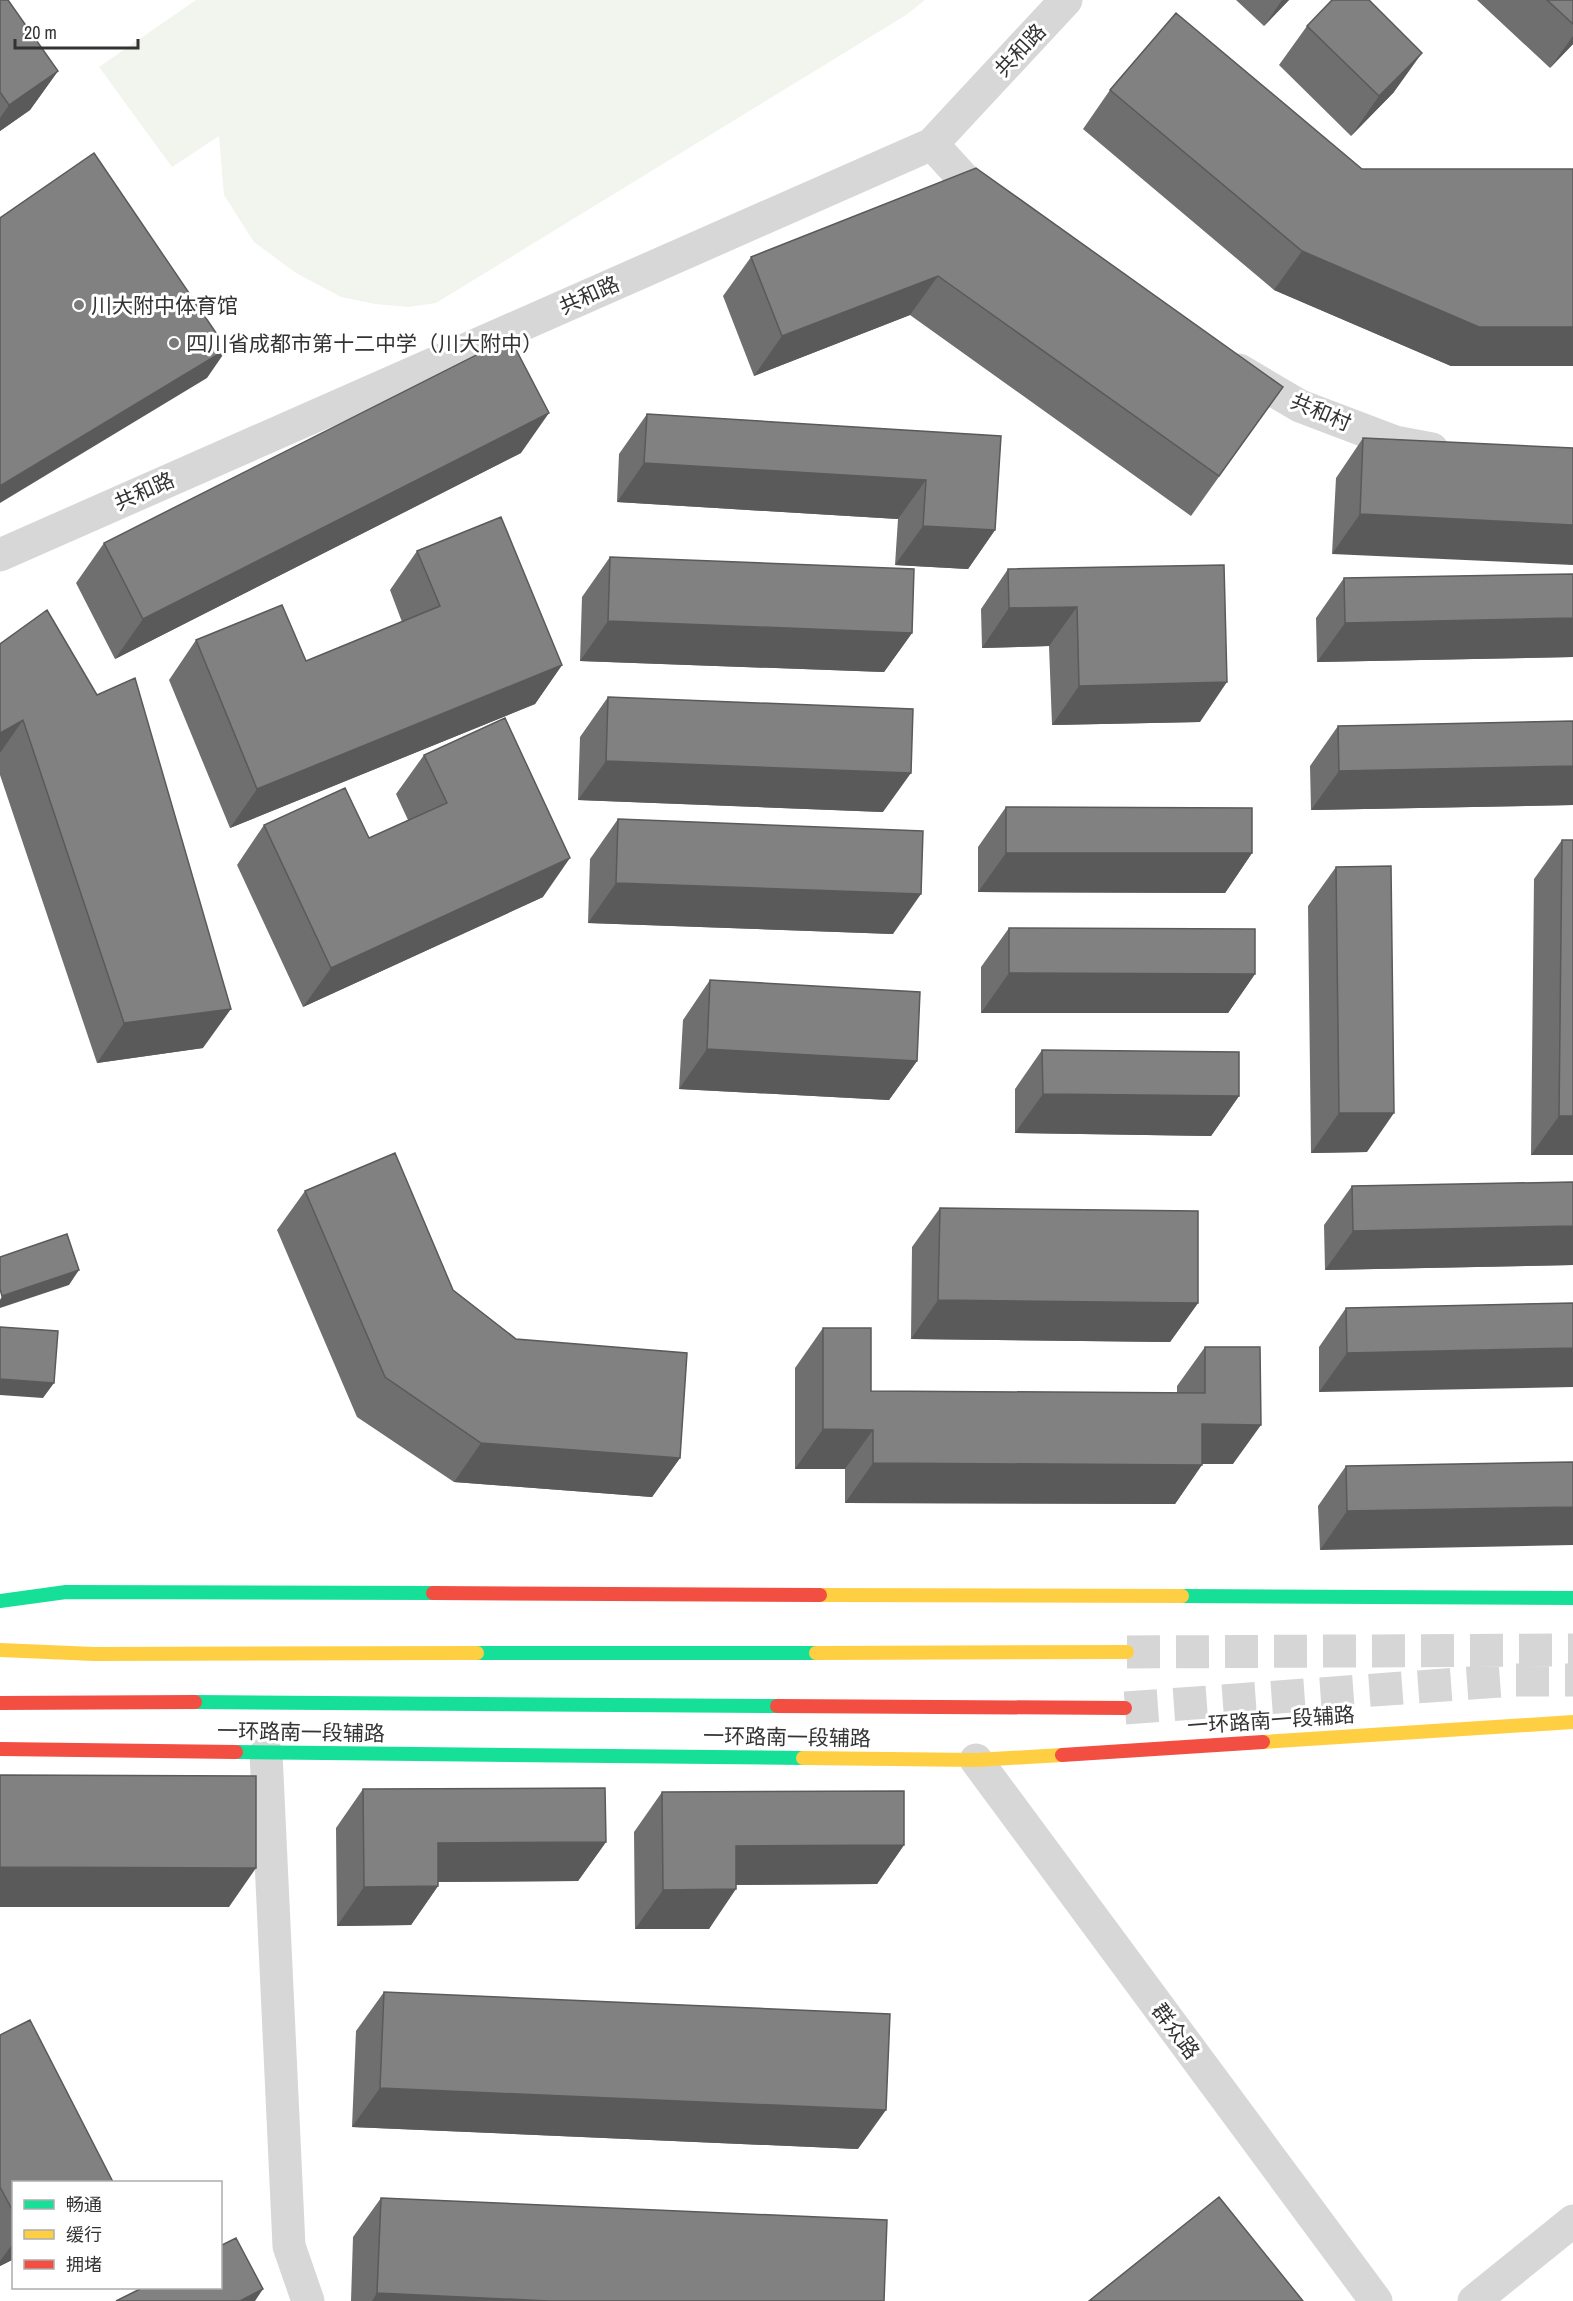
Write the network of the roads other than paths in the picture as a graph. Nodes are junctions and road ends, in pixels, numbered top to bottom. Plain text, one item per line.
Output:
1 (1066, 0) edge
2 (932, 144) junction
3 (1018, 226) edge
4 (1218, 357) edge
5 (1463, 455) edge
6 (0, 555) edge
7 (1573, 1598) edge
8 (0, 1601) edge
9 (0, 1650) edge
10 (1127, 1652) tunnel mouth
11 (0, 1703) edge
12 (1125, 1708) tunnel mouth
13 (1573, 1722) edge
14 (0, 1749) edge
15 (266, 1753) junction
16 (976, 1761) junction
17 (1573, 2221) edge
18 (309, 2301) edge
19 (1376, 2301) edge
20 (1474, 2301) edge

1 - 2 street, 共和路
2 - 3 street
2 - 6 street, 共和路
4 - 5 street, 共和村
7 - 8 main road
9 - 10 main road
11 - 12 main road
13 - 16 main road, 一环路南一段辅路
14 - 15 main road, 一环路南一段辅路
15 - 16 main road, 一环路南一段辅路
15 - 18 street
16 - 19 street, 群众路
17 - 20 street

